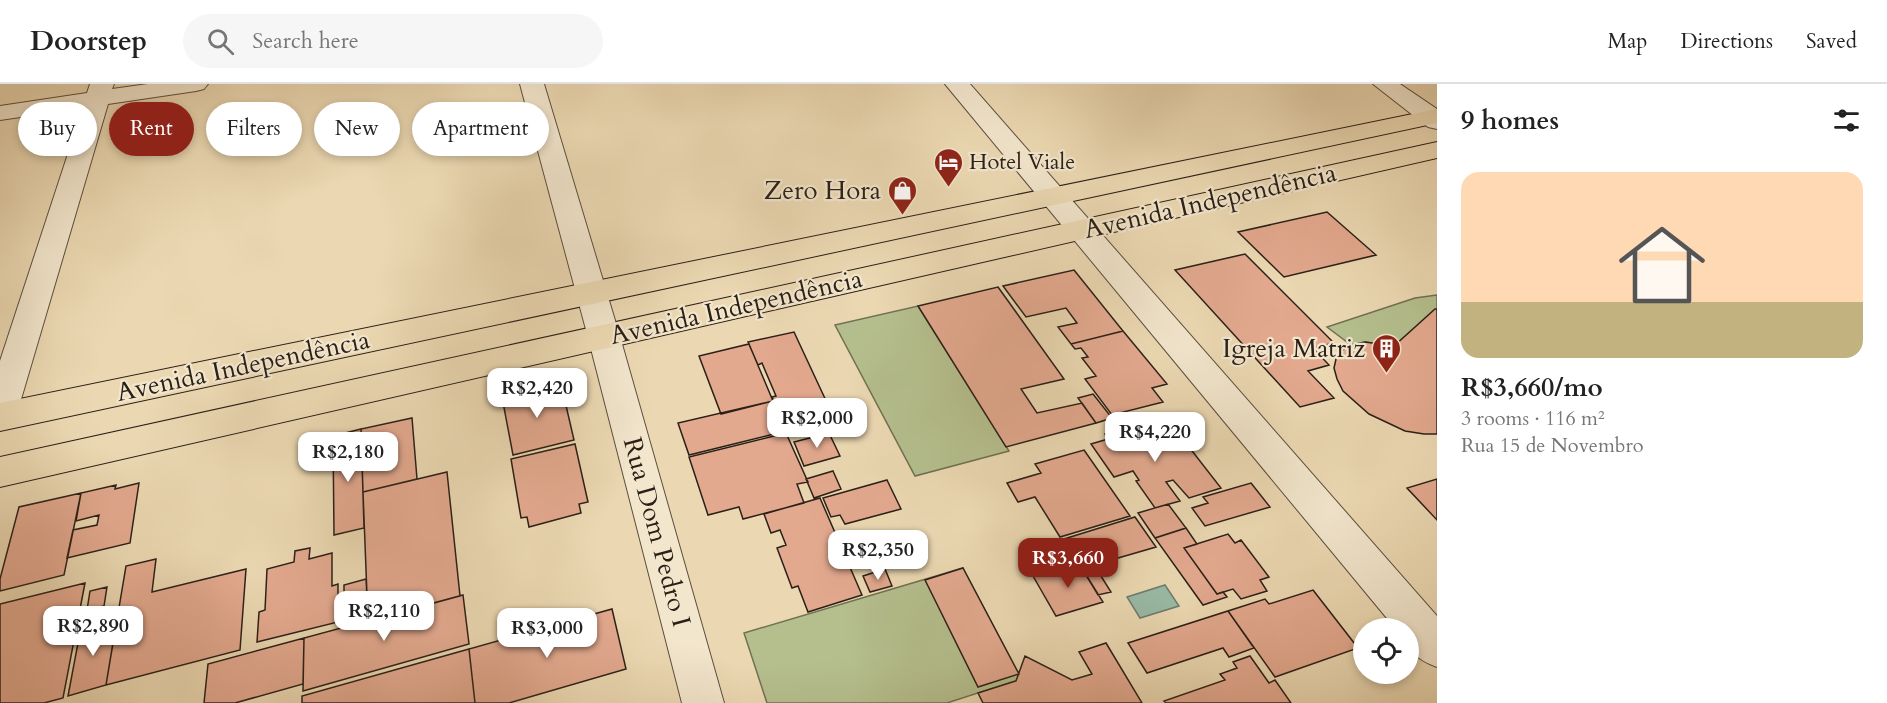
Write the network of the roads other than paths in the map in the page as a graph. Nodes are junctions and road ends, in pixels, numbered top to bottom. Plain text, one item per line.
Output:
1 (196, 84) edge
2 (532, 84) edge
3 (957, 84) edge
4 (1385, 84) edge
5 (99, 91) edge
6 (0, 113) edge
7 (1436, 118) edge
8 (1437, 150) edge
9 (1053, 196) junction
10 (1082, 230) junction
11 (591, 293) junction
12 (604, 337) junction
13 (0, 415) edge
14 (0, 472) edge
15 (1437, 647) edge
16 (703, 703) edge

1 - 5 street
2 - 11 street, Rua Dom Pedro I
3 - 9 street
4 - 7 street
5 - 6 street
5 - 13 street
7 - 9 main road, Avenida Independência
8 - 10 main road, Avenida Independência
9 - 10 street
9 - 11 main road, Avenida Independência
10 - 12 main road, Avenida Independência
10 - 15 street
11 - 12 street, Rua Dom Pedro I
11 - 13 main road, Avenida Independência
12 - 14 main road, Avenida Independência
12 - 16 street, Rua Dom Pedro I

